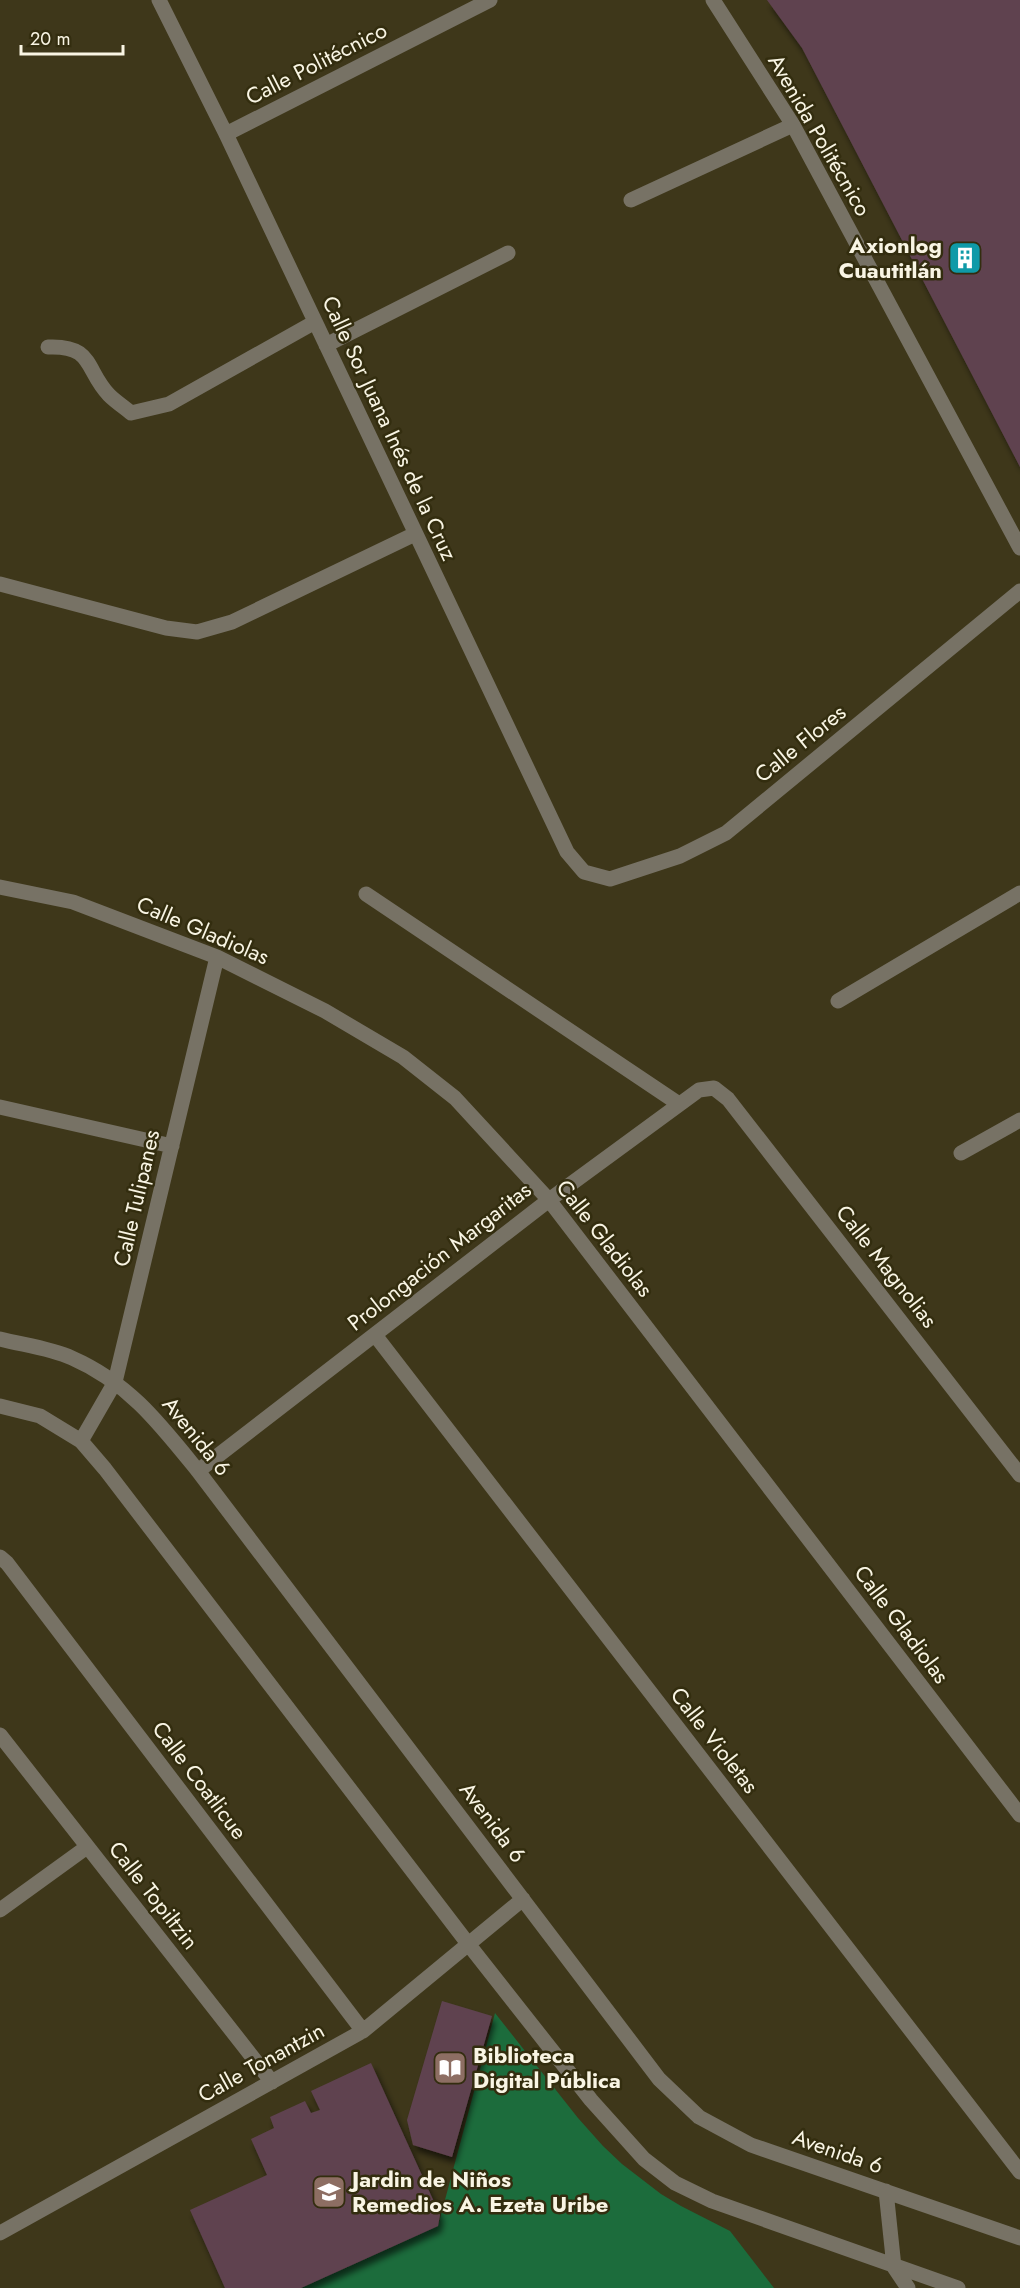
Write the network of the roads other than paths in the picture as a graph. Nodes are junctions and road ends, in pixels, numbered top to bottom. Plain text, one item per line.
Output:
1 (159, 0) edge
2 (490, 0) edge
3 (713, 0) edge
4 (793, 125) junction
5 (226, 134) junction
6 (631, 200) dead end
7 (508, 253) dead end
8 (315, 322) junction
9 (326, 345) junction
10 (48, 346) dead end
11 (415, 534) junction
12 (1020, 548) edge
13 (0, 584) edge
14 (1020, 591) edge
15 (584, 872) joint
16 (0, 886) edge
17 (1020, 893) edge
18 (366, 894) dead end
19 (217, 957) junction
20 (838, 1001) dead end
21 (714, 1088) joint
22 (679, 1104) junction
23 (0, 1107) edge
24 (1020, 1120) edge
25 (172, 1146) junction
26 (961, 1153) dead end
27 (549, 1200) junction
28 (375, 1335) junction
29 (0, 1339) edge
30 (115, 1382) junction
31 (0, 1406) edge
32 (81, 1441) junction
33 (198, 1471) junction
34 (1020, 1475) edge
35 (0, 1557) edge
36 (0, 1735) edge
37 (1020, 1815) edge
38 (87, 1847) junction
39 (523, 1899) junction
40 (0, 1910) edge
41 (470, 1945) junction
42 (363, 2031) junction
43 (272, 2082) junction
44 (1020, 2172) edge
45 (886, 2191) junction
46 (0, 2233) edge
47 (1020, 2238) edge
48 (894, 2267) junction
49 (908, 2288) edge
50 (958, 2288) edge

1 - 5 street, Calle Sor Juana Inés de la Cruz
2 - 5 street, Calle Politécnico
3 - 4 street, Avenida Politécnico
4 - 6 street
4 - 12 street, Avenida Politécnico
5 - 8 street, Calle Sor Juana Inés de la Cruz
7 - 9 street
8 - 9 street, Calle Sor Juana Inés de la Cruz
8 - 10 street
9 - 11 street, Calle Sor Juana Inés de la Cruz
11 - 13 street
11 - 15 street, Calle Sor Juana Inés de la Cruz
14 - 15 street, Calle Flores
16 - 19 street, Calle Gladiolas
17 - 20 street
18 - 22 street
19 - 25 street, Calle Tulipanes
19 - 27 street, Calle Gladiolas
21 - 22 street, Prolongación Margaritas
21 - 34 street, Calle Magnolias
22 - 27 street, Prolongación Margaritas
23 - 25 street
24 - 26 street
25 - 30 street, Calle Tulipanes
27 - 28 street, Prolongación Margaritas
27 - 37 street, Calle Gladiolas
28 - 33 street, Prolongación Margaritas
28 - 44 street, Calle Violetas
29 - 30 street, Avenida 6
30 - 32 street, Calle Tulipanes
30 - 33 street, Avenida 6
31 - 32 street
32 - 41 street
33 - 39 street, Avenida 6
35 - 42 street, Calle Coatlicue
36 - 38 street, Calle Topiltzin
38 - 40 street
38 - 43 street, Calle Topiltzin
39 - 41 street, Calle Tonantzin
39 - 45 street, Avenida 6
41 - 42 street, Calle Tonantzin
41 - 48 street
42 - 43 street, Calle Tonantzin
43 - 46 street, Calle Tonantzin
45 - 47 street, Avenida 6
45 - 48 street
48 - 49 street
48 - 50 street

